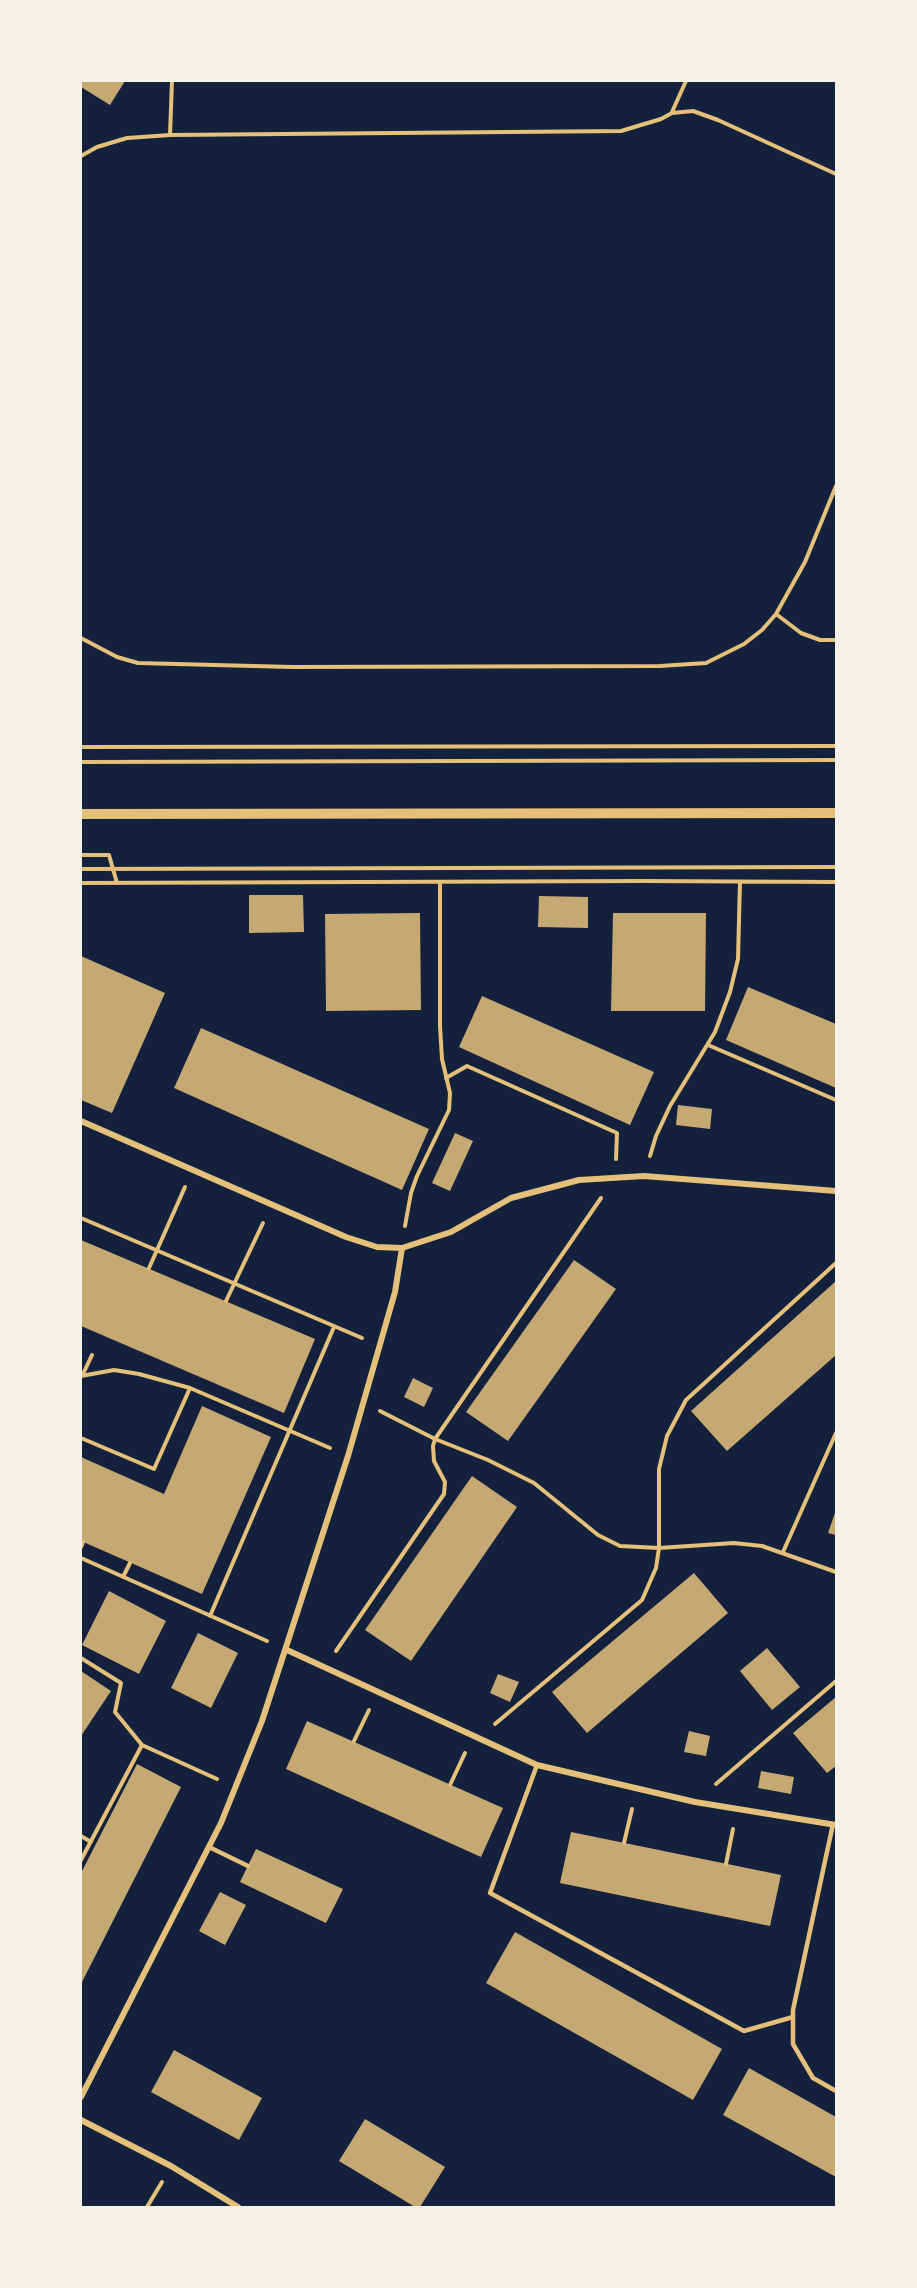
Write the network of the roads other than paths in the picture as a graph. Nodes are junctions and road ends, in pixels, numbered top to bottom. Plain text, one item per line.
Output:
1 (836, 813) edge
2 (81, 814) edge
3 (81, 1121) edge
4 (836, 1191) edge
5 (402, 1248) junction
6 (287, 1650) junction
7 (537, 1765) junction
8 (835, 1825) edge
9 (208, 1847) junction
10 (248, 1866) dead end
11 (793, 2017) junction
12 (836, 2091) edge
13 (81, 2097) edge
14 (81, 2120) edge
15 (238, 2207) edge

1 - 2 street
3 - 5 street
4 - 5 street
5 - 6 street
6 - 7 street
6 - 9 street
7 - 8 street
7 - 11 lane
8 - 11 lane
9 - 10 lane
9 - 13 street
11 - 12 lane
14 - 15 street

